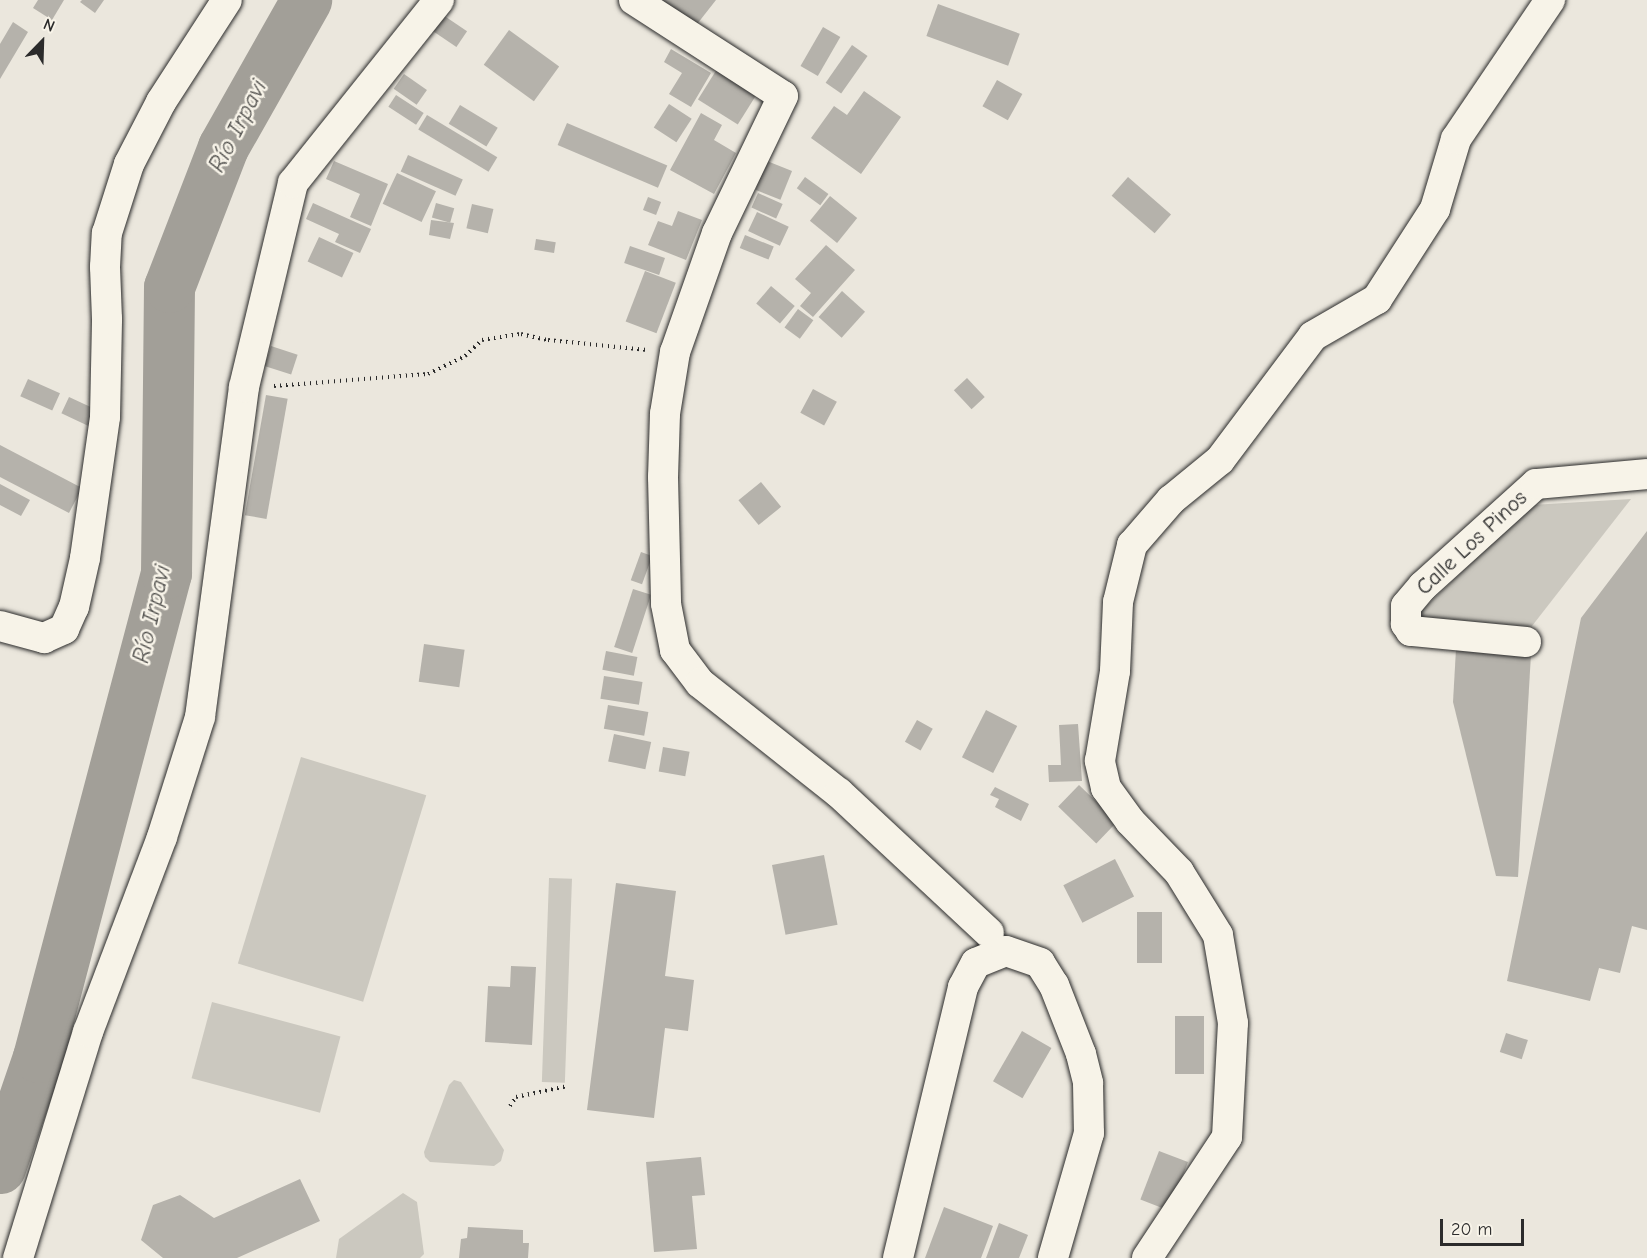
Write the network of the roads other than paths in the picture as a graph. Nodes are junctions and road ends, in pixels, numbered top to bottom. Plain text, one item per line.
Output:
1 (227, 0) edge
2 (440, 0) edge
3 (634, 0) edge
4 (1550, 0) edge
5 (1647, 474) edge
6 (0, 626) edge
7 (1526, 642) dead end
8 (990, 933) dead end
9 (18, 1258) edge
10 (898, 1258) edge
11 (1053, 1258) edge
12 (1147, 1258) edge

1 - 6 street
2 - 9 street
3 - 8 street
4 - 12 street
5 - 7 street, Calle Los Pinos
10 - 11 street

